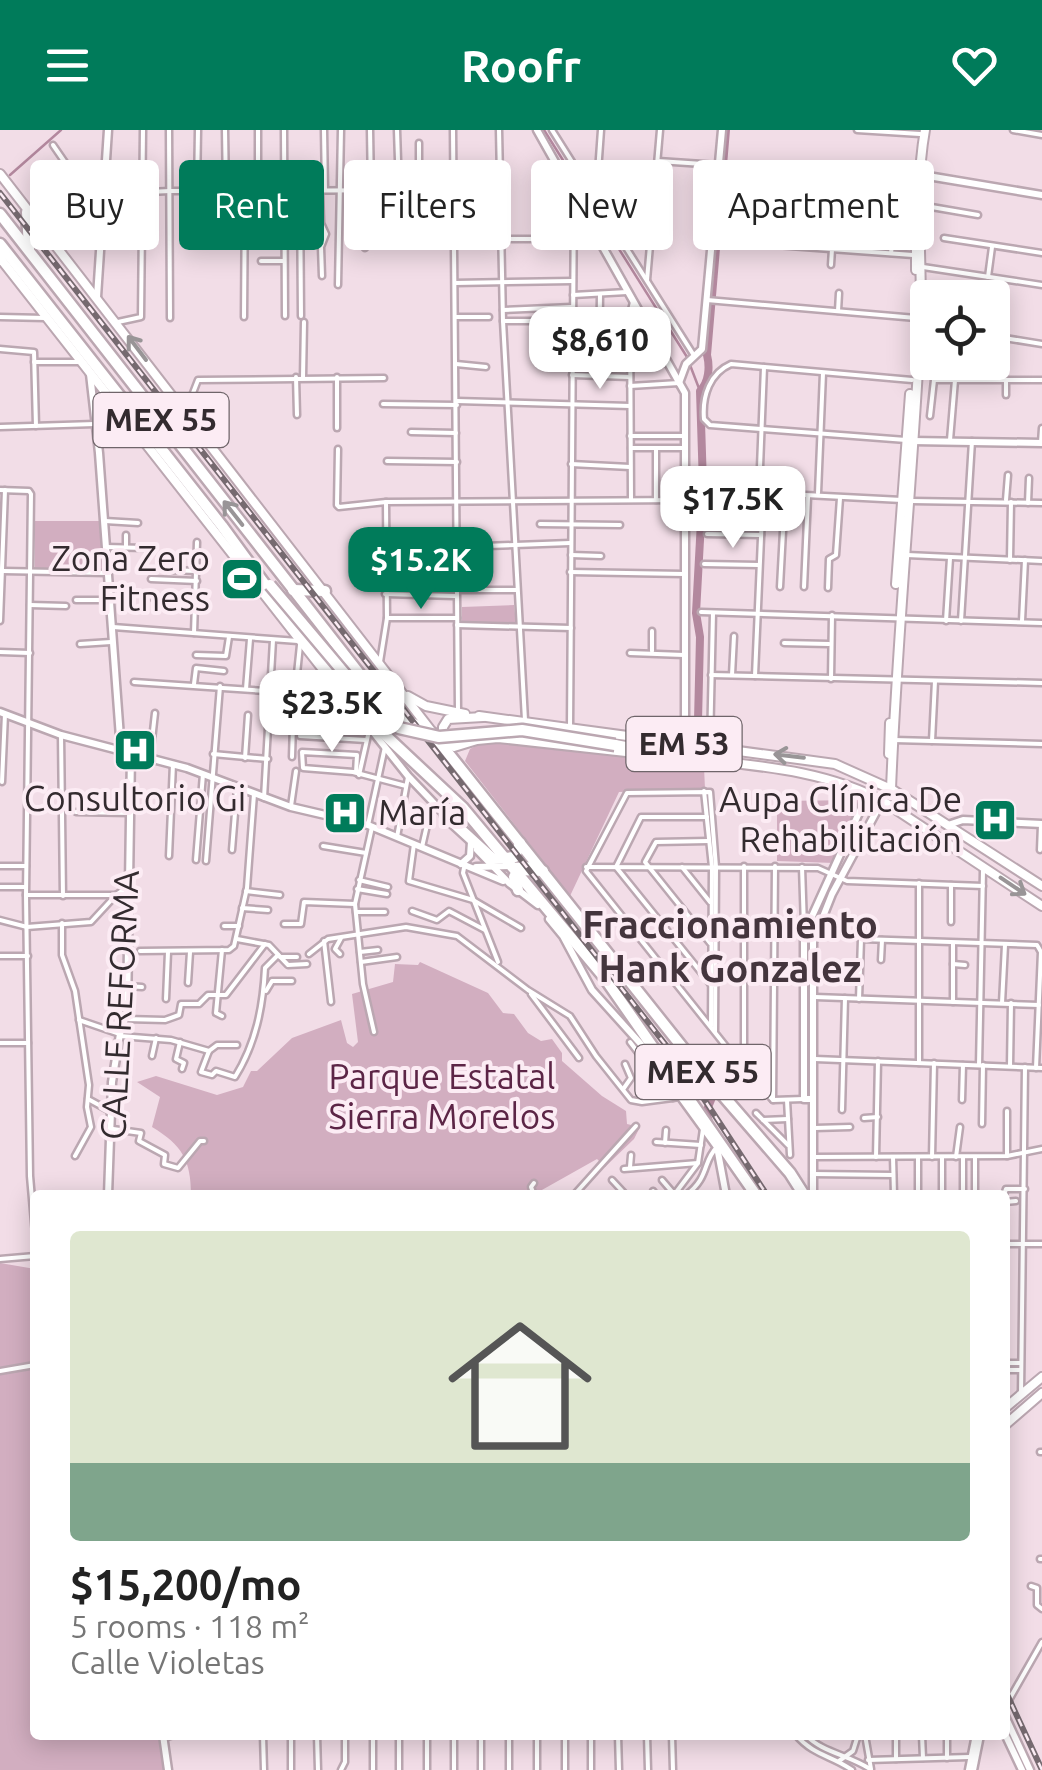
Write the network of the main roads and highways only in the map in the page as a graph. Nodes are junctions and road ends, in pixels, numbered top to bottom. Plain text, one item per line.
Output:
1 (108, 130) edge
2 (538, 130) edge
3 (722, 130) edge
4 (922, 132) edge
5 (919, 160) edge
6 (0, 174) edge
7 (934, 177) edge
8 (1042, 195) edge
9 (27, 212) junction
10 (0, 214) edge
11 (0, 244) edge
12 (29, 250) junction
13 (916, 250) edge
14 (919, 250) edge
15 (0, 258) edge
16 (919, 266) junction
17 (919, 280) edge
18 (97, 298) junction
19 (90, 374) junction
20 (912, 380) edge
21 (915, 380) edge
22 (679, 383) junction
23 (128, 422) junction
24 (909, 440) junction
25 (1042, 443) edge
26 (160, 448) junction
27 (904, 501) junction
28 (240, 550) junction
29 (293, 590) junction
30 (325, 591) junction
31 (897, 619) junction
32 (331, 677) junction
33 (399, 688) junction
34 (354, 706) junction
35 (2, 713) edge
36 (482, 717) junction
37 (433, 734) junction
38 (892, 739) junction
39 (685, 744) junction
40 (468, 745) junction
41 (121, 752) junction
42 (131, 754) junction
43 (667, 756) junction
44 (882, 783) junction
45 (891, 789) junction
46 (868, 793) junction
47 (487, 800) junction
48 (882, 800) junction
49 (446, 816) junction
50 (1041, 824) edge
51 (948, 825) junction
52 (971, 841) junction
53 (470, 842) junction
54 (520, 842) junction
55 (965, 856) junction
56 (994, 856) junction
57 (465, 865) junction
58 (511, 866) junction
59 (984, 866) junction
60 (492, 868) junction
61 (541, 868) junction
62 (1042, 886) edge
63 (524, 892) junction
64 (1042, 906) edge
65 (808, 1099) junction
66 (717, 1146) junction
67 (738, 1170) junction
68 (812, 1178) junction
69 (108, 1190) edge
70 (725, 1190) edge
71 (752, 1190) edge
72 (801, 1190) edge
73 (813, 1190) edge
74 (1042, 1377) edge
75 (1042, 1393) edge
76 (1021, 1394) junction
77 (1010, 1404) edge
78 (1029, 1404) junction
79 (1010, 1421) edge
80 (1010, 1727) edge
81 (163, 1740) edge
82 (974, 1740) edge
83 (974, 1740) edge
84 (1008, 1740) edge
85 (168, 1770) edge
86 (968, 1770) edge
87 (1022, 1770) edge
88 (1030, 1770) edge

1 - 18 main road
2 - 22 main road
3 - 22 main road
4 - 5 main road
6 - 9 main road
7 - 8 main road
9 - 12 highway
9 - 18 main road
10 - 12 highway, MEX 55
11 - 26 highway, MEX 55
29 -> 12 highway, MEX 55
13 - 16 main road
14 - 16 main road
15 - 19 main road
16 - 17 main road
30 -> 18 main road
19 - 23 main road
19 - 41 main road
20 - 24 main road
21 - 24 main road
22 - 39 main road
23 - 26 highway
23 - 32 main road
24 - 25 main road
24 - 27 main road
26 - 28 highway, MEX 55
27 - 31 main road
27 - 31 main road
28 - 32 highway, MEX 55
28 - 43 highway, EM 53, bridge
29 - 30 highway
29 - 37 highway, MEX 55
30 - 33 main road
31 - 38 main road
32 - 34 highway, MEX 55
33 - 36 main road, EM 53
33 - 37 main road
34 - 49 main road, MEX 55
34 - 58 highway, MEX 55
35 - 41 main road
36 - 39 main road, EM 53
36 - 40 main road
37 - 47 highway, MEX 55
38 - 44 main road
38 - 45 main road
44 -> 39 main road, EM 53
40 - 43 main road
40 - 47 main road
41 - 42 main road
42 - 57 main road
42 - 69 main road, CALLE REFORMA
43 - 46 main road, EM 53
44 - 45 main road
45 - 51 main road
46 - 48 main road
46 - 65 main road
47 - 54 highway, MEX 55
48 - 55 main road
48 - 65 main road
49 - 53 main road, MEX 55
49 - 58 highway
50 - 51 main road
51 - 52 main road
52 - 55 main road
52 - 56 main road
53 - 57 main road
53 - 60 main road, MEX 55
54 - 58 highway
54 - 61 highway, MEX 55
55 - 59 main road
56 - 59 main road
56 - 62 main road
57 - 60 main road
57 - 63 main road
58 - 60 main road
58 - 61 highway
58 - 63 highway, MEX 55
58 - 63 highway
59 -> 64 main road
60 - 63 main road, MEX 55
61 - 72 highway, MEX 55
63 - 66 main road, MEX 55
63 - 67 highway, MEX 55
65 - 68 main road
66 - 67 highway
66 - 70 main road, MEX 55
67 - 71 highway, MEX 55
68 - 72 main road
68 - 73 main road
74 - 76 main road
75 - 78 main road
76 - 77 main road
76 - 78 main road
78 - 79 main road
80 - 88 main road
81 - 85 main road
82 - 86 highway
83 - 86 highway
84 - 87 main road

